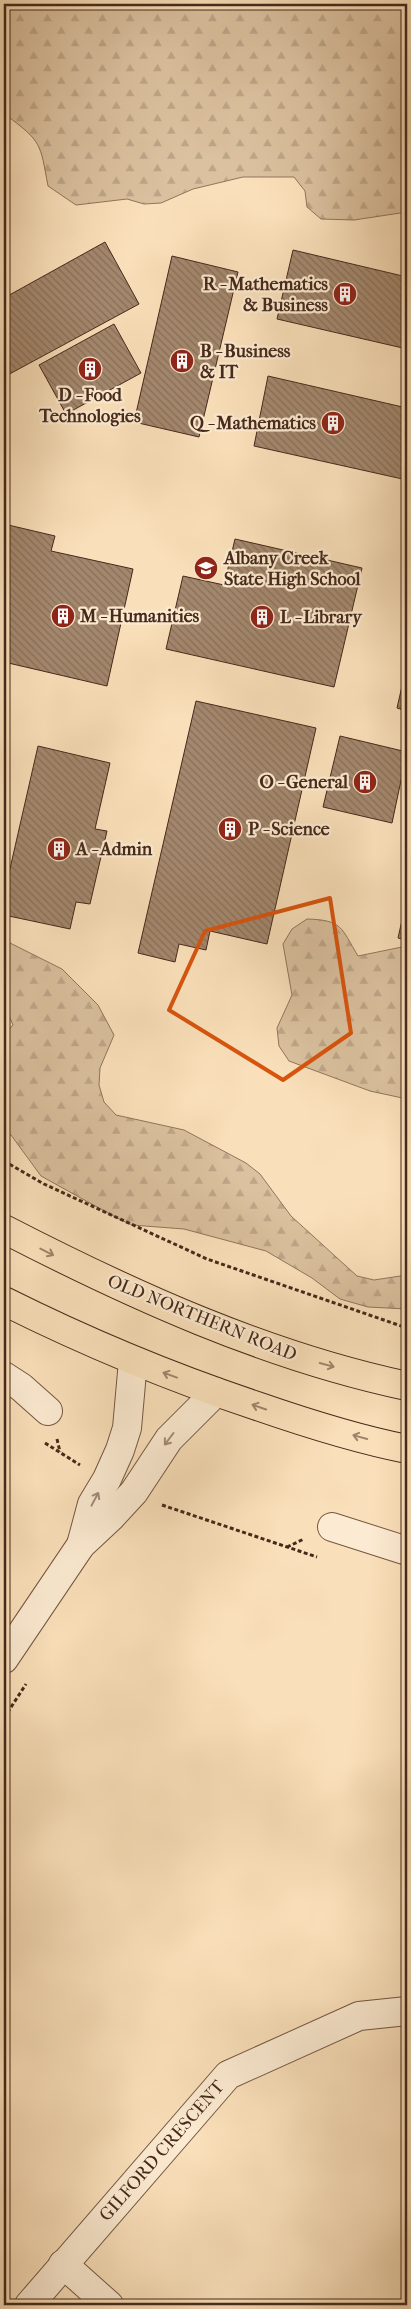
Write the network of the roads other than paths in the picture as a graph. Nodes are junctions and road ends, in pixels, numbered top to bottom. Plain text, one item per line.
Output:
1 (4, 1229) edge
2 (4, 1301) edge
3 (133, 1361) junction
4 (4, 1376) edge
5 (407, 1386) edge
6 (216, 1392) junction
7 (48, 1412) dead end
8 (407, 1449) edge
9 (332, 1527) dead end
10 (80, 1545) junction
11 (407, 1551) edge
12 (4, 1659) edge
13 (407, 2011) edge
14 (63, 2264) junction
15 (29, 2305) edge
16 (109, 2305) edge

1 -> 5 highway, OLD NORTHERN ROAD
2 - 3 highway
6 -> 3 highway
10 -> 3 street
4 - 7 street
8 -> 6 highway
6 -> 10 street
9 - 11 street
10 - 12 street
13 - 14 street, GILFORD CRESCENT
14 - 15 street, GILFORD CRESCENT
14 - 16 street

